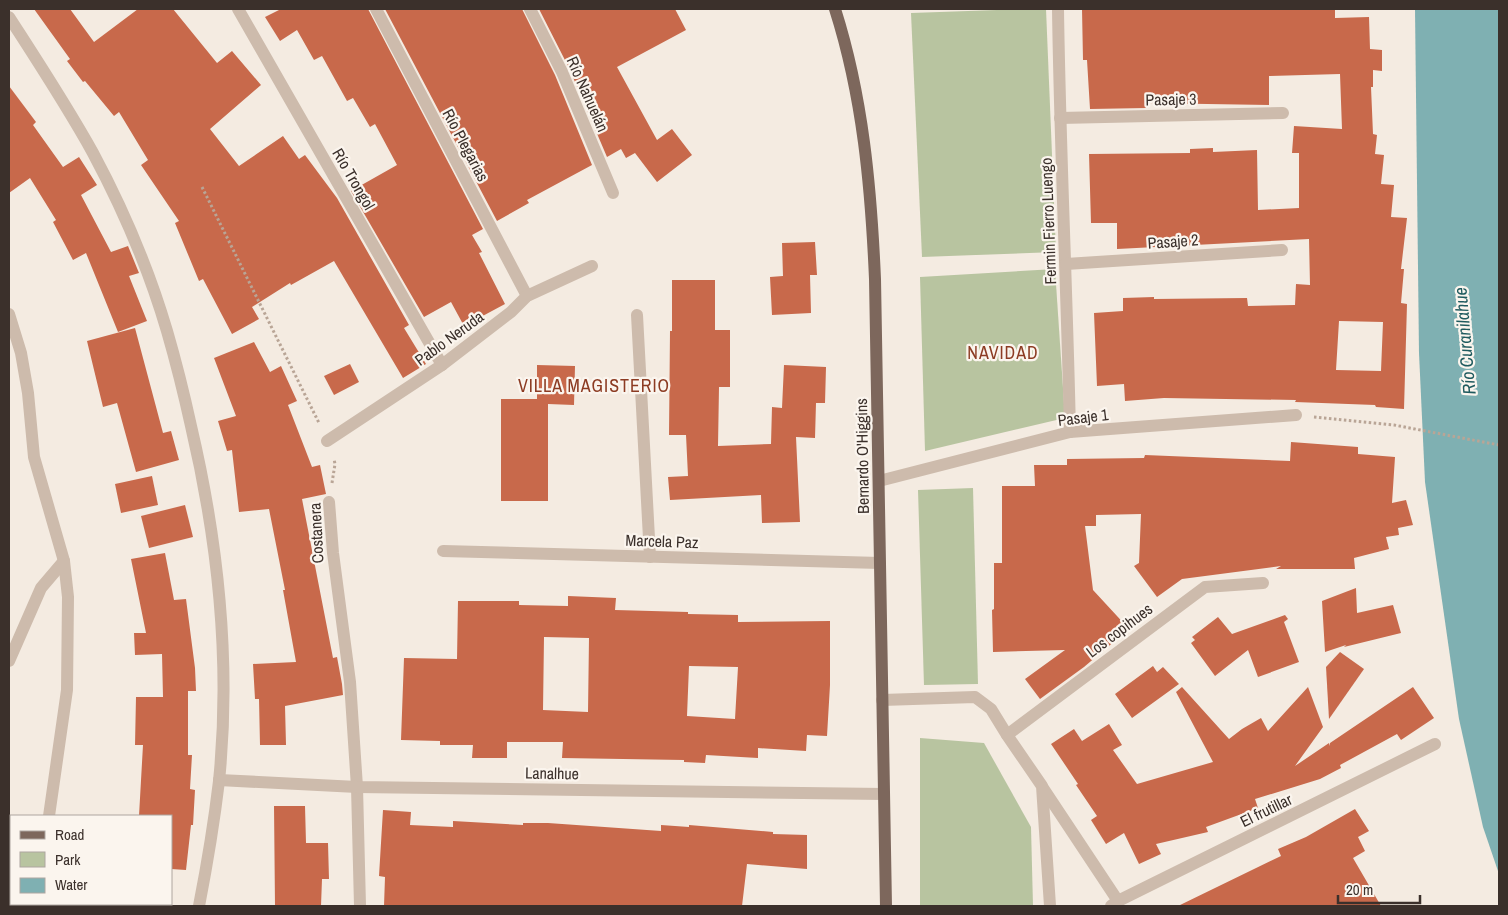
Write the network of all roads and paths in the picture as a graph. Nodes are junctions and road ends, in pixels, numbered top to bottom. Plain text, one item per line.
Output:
1 (238, 9) edge
2 (376, 9) edge
3 (530, 9) edge
4 (834, 9) edge
5 (1058, 9) edge
6 (9, 17) edge
7 (1283, 113) dead end
8 (1060, 118) junction
9 (202, 187) dead end
10 (613, 193) dead end
11 (1282, 250) dead end
12 (1066, 264) junction
13 (592, 266) dead end
14 (528, 296) junction
15 (9, 314) edge
16 (638, 315) dead end
17 (442, 365) junction
18 (1296, 415) joint
19 (1070, 432) junction
20 (327, 441) junction
21 (1499, 445) edge
22 (878, 481) junction
23 (329, 502) joint
24 (443, 551) dead end
25 (650, 556) junction
26 (64, 561) junction
27 (880, 563) junction
28 (1263, 583) dead end
29 (9, 661) edge
30 (882, 700) junction
31 (1007, 735) junction
32 (1435, 744) dead end
33 (219, 780) junction
34 (1042, 786) junction
35 (357, 787) junction
36 (884, 794) junction
37 (49, 815) edge
38 (1115, 904) edge
39 (200, 906) edge
40 (360, 906) edge
41 (886, 906) edge
42 (1050, 906) edge

1 - 17 street, Río Trongol
2 - 14 street, Río Plegarias
3 - 10 street, Río Nahuelán
4 - 22 main road, Bernardo O'Higgins
5 - 8 street, Fermin Fierro Luengo
6 - 33 street
7 - 8 street, Pasaje 3
8 - 12 street, Fermin Fierro Luengo
9 - 20 path, Costanera
11 - 12 street, Pasaje 2
12 - 19 street, Fermin Fierro Luengo
13 - 14 street, Pablo Neruda
14 - 17 street, Pablo Neruda
15 - 26 street
16 - 25 street
17 - 20 street, Pablo Neruda
18 - 19 street, Pasaje 1
18 - 21 path
19 - 22 street, Pasaje 1
20 - 23 path, Costanera
22 - 27 main road, Bernardo O'Higgins
23 - 35 street, Costanera
24 - 25 street, Marcela Paz
25 - 27 street, Marcela Paz
26 - 29 street
26 - 37 street
27 - 30 main road, Bernardo O'Higgins
28 - 31 street, Los copihues
30 - 31 street
30 - 36 main road, Bernardo O'Higgins
31 - 34 street
32 - 38 street, El frutillar
33 - 35 street, Lanalhue
33 - 39 street
34 - 38 street
34 - 42 street
35 - 36 street, Lanalhue
35 - 40 street, Costanera
36 - 41 main road, Bernardo O'Higgins

